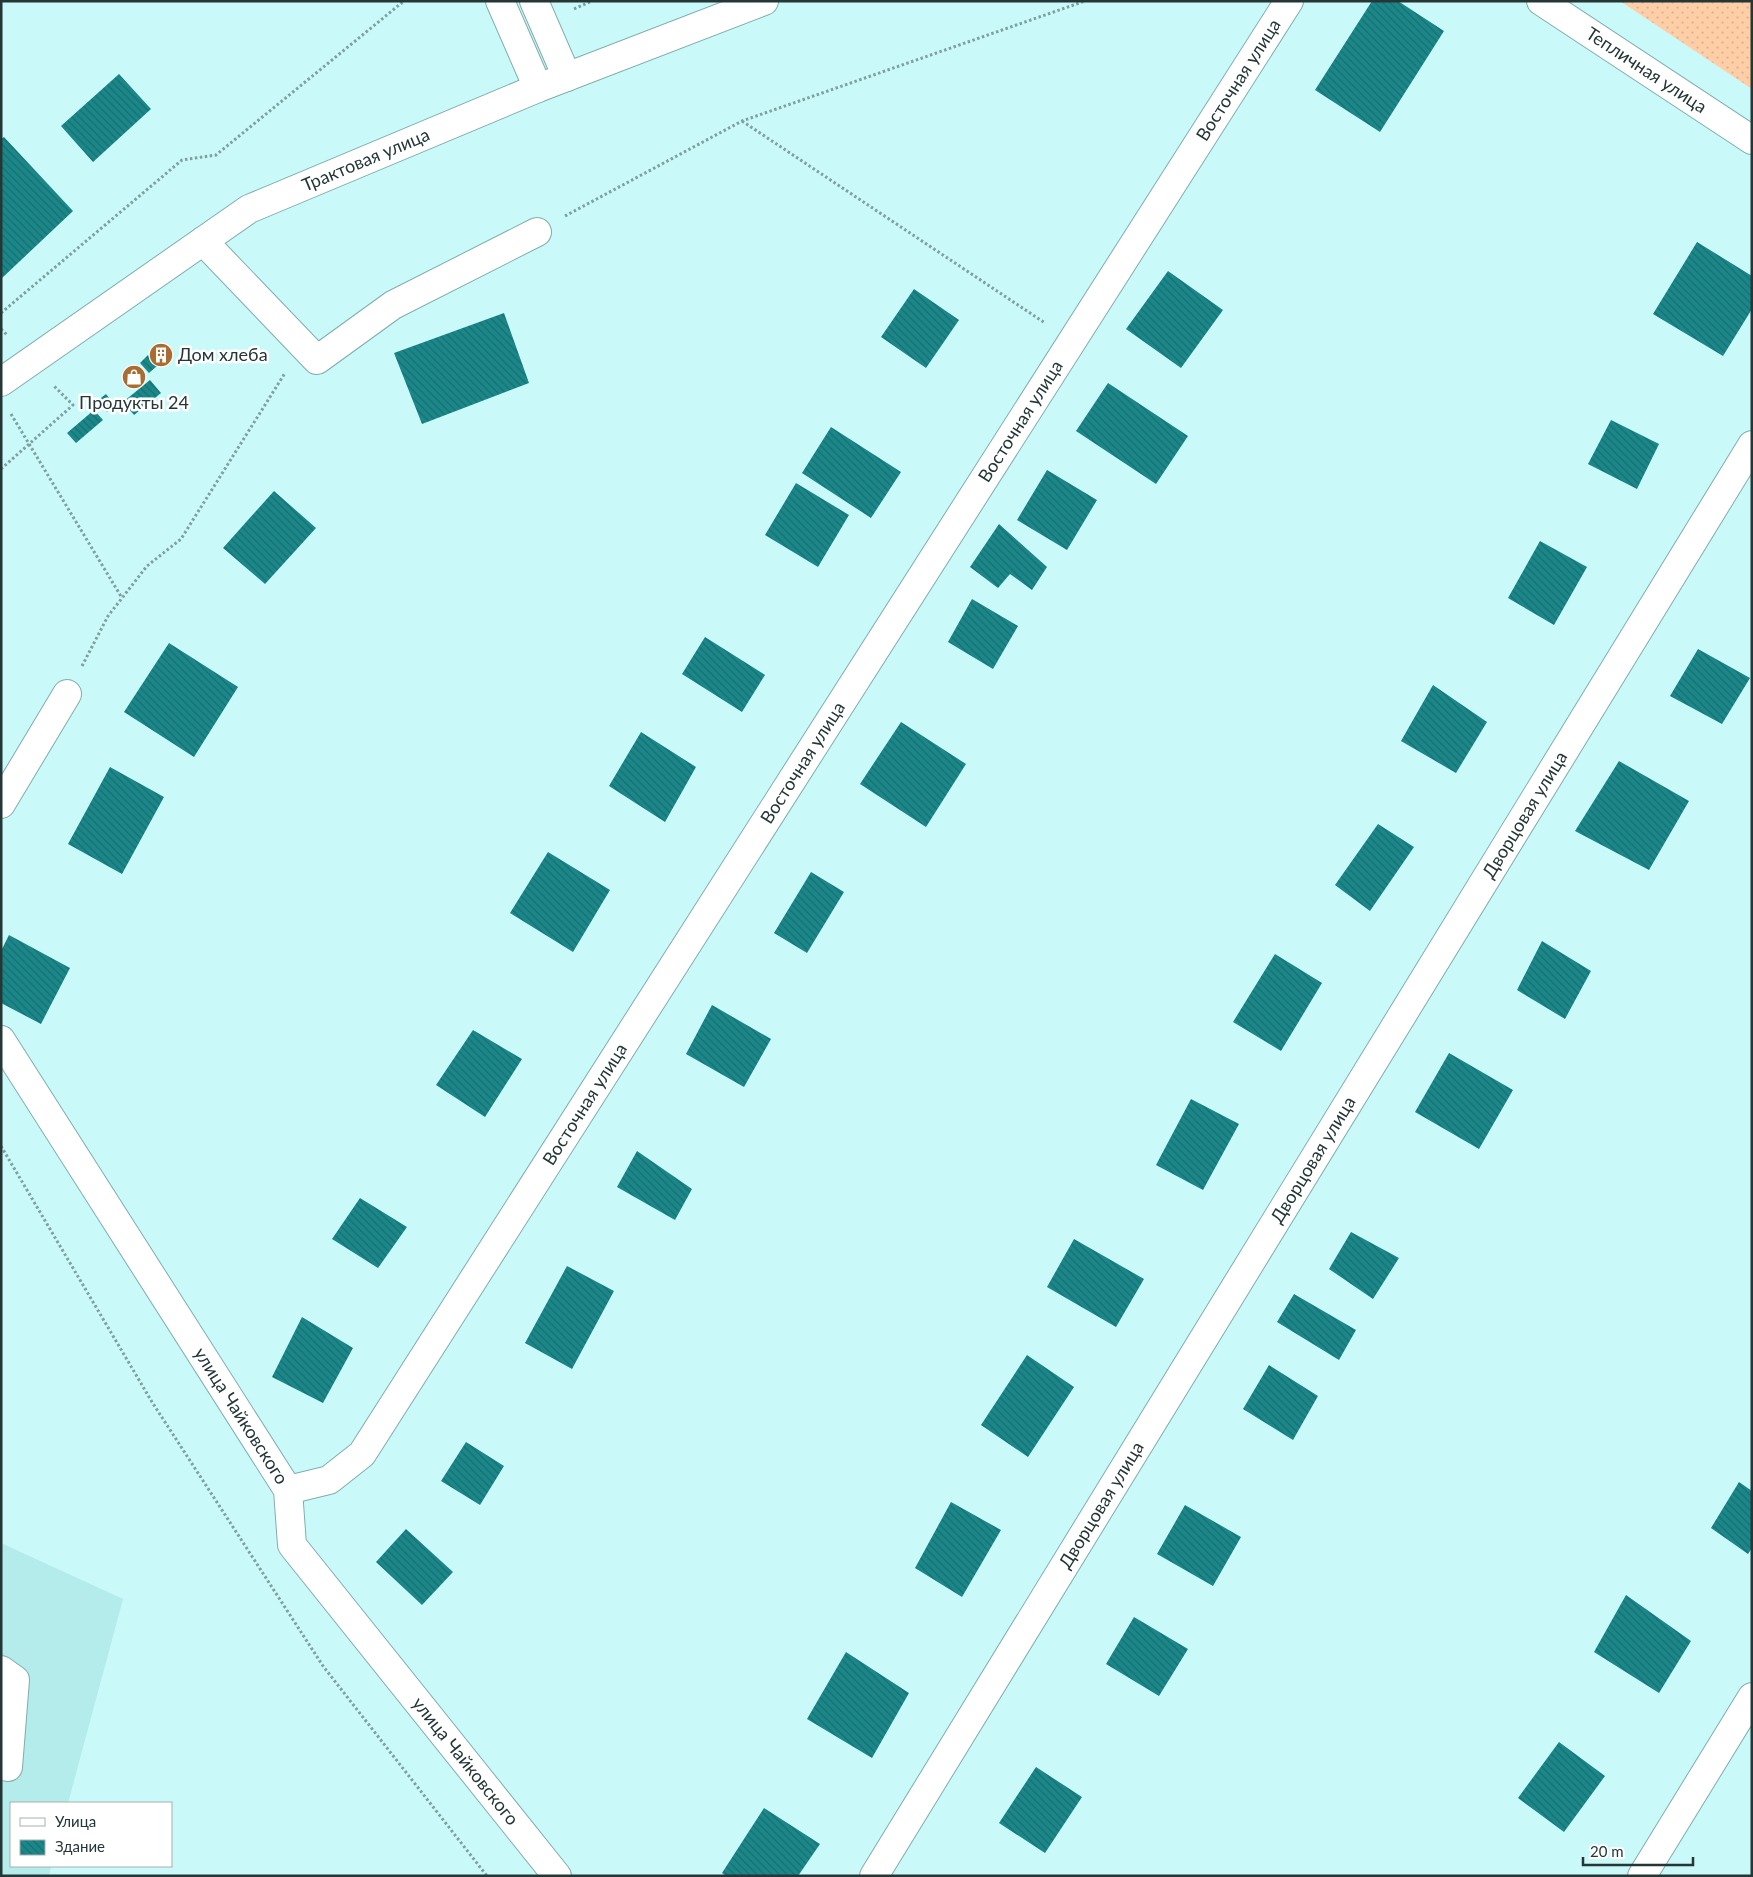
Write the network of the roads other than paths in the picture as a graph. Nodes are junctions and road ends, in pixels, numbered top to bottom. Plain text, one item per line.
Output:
1 (500, 1) edge
2 (534, 1) edge
3 (764, 1) edge
4 (1289, 1) edge
5 (1541, 1) edge
6 (567, 77) junction
7 (538, 88) junction
8 (1752, 140) edge
9 (537, 232) road end
10 (203, 241) junction
11 (4, 394) edge
12 (1752, 445) edge
13 (67, 694) road end
14 (1, 804) edge
15 (1, 1040) edge
16 (288, 1490) junction
17 (1, 1670) edge
18 (1752, 1697) edge
19 (8, 1767) dead end
20 (556, 1876) edge
21 (874, 1876) edge
22 (1642, 1876) edge

1 - 7 street
2 - 6 street
3 - 6 street, Трактовая улица
4 - 16 street, Восточная улица
5 - 8 street, Тепличная улица
6 - 7 street, Трактовая улица
7 - 10 street, Трактовая улица
9 - 10 street
10 - 11 street, Трактовая улица
12 - 21 street, Дворцовая улица
13 - 14 street
15 - 16 street, улица Чайковского
16 - 20 street, улица Чайковского
17 - 19 street
18 - 22 street

